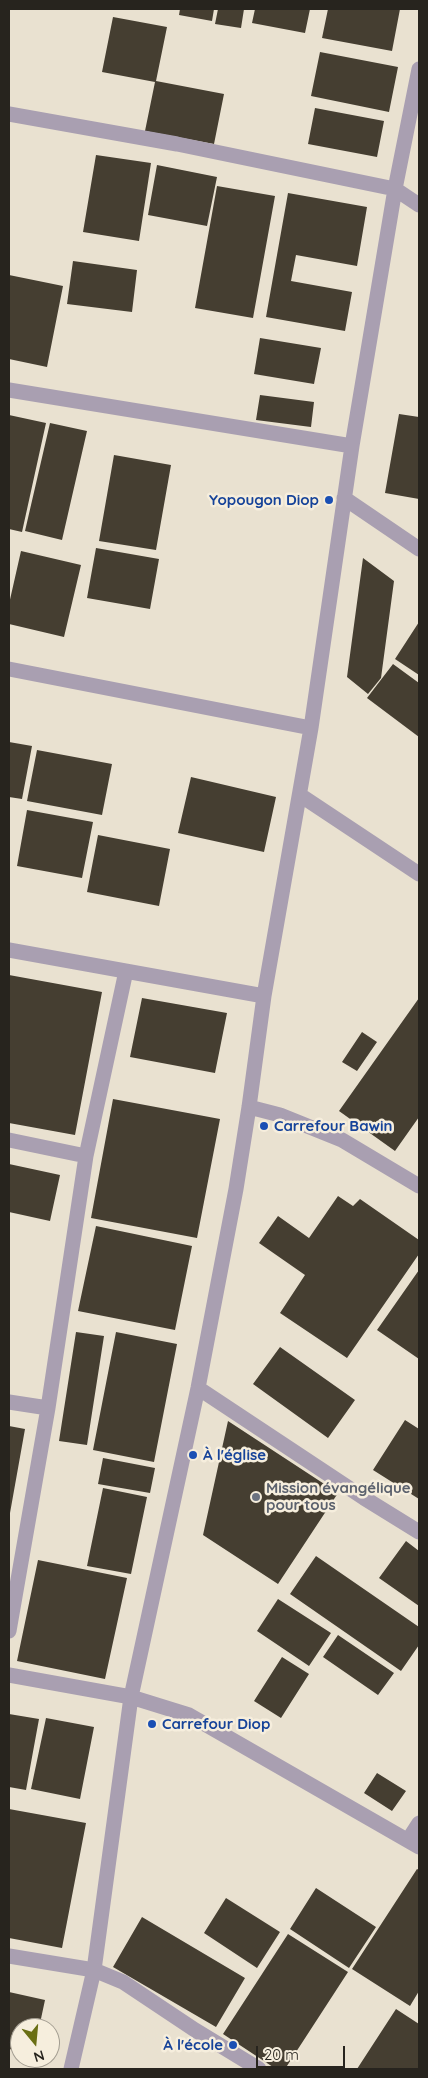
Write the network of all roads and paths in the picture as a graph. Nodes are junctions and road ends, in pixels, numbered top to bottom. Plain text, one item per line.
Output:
1 (419, 69) edge
2 (9, 114) edge
3 (395, 189) junction
4 (419, 205) edge
5 (9, 390) edge
6 (352, 446) junction
7 (344, 498) junction
8 (419, 549) edge
9 (9, 669) edge
10 (311, 728) junction
11 (300, 795) junction
12 (419, 874) edge
13 (9, 950) edge
14 (126, 971) junction
15 (264, 996) junction
16 (250, 1107) junction
17 (9, 1140) edge
18 (86, 1156) junction
19 (419, 1186) edge
20 (198, 1388) junction
21 (9, 1402) edge
22 (48, 1408) junction
23 (419, 1532) edge
24 (9, 1632) edge
25 (9, 1675) edge
26 (131, 1696) junction
27 (419, 1823) edge
28 (414, 1844) edge
29 (9, 1956) edge
30 (94, 1970) junction
31 (71, 2069) edge
32 (260, 2069) edge

1 - 3 street
2 - 3 street
3 - 4 street
3 - 6 street
5 - 6 street
6 - 7 street
7 - 8 street
7 - 10 street
9 - 10 street
10 - 11 street
11 - 12 street
11 - 15 street
13 - 14 street
14 - 15 street
14 - 18 street
15 - 16 street
16 - 19 street
16 - 20 street
17 - 18 street
18 - 22 street
20 - 23 street
20 - 26 street
21 - 22 street
22 - 24 street
25 - 26 street
26 - 28 street
26 - 30 street
27 - 28 street
29 - 30 street
30 - 31 street
30 - 32 street

